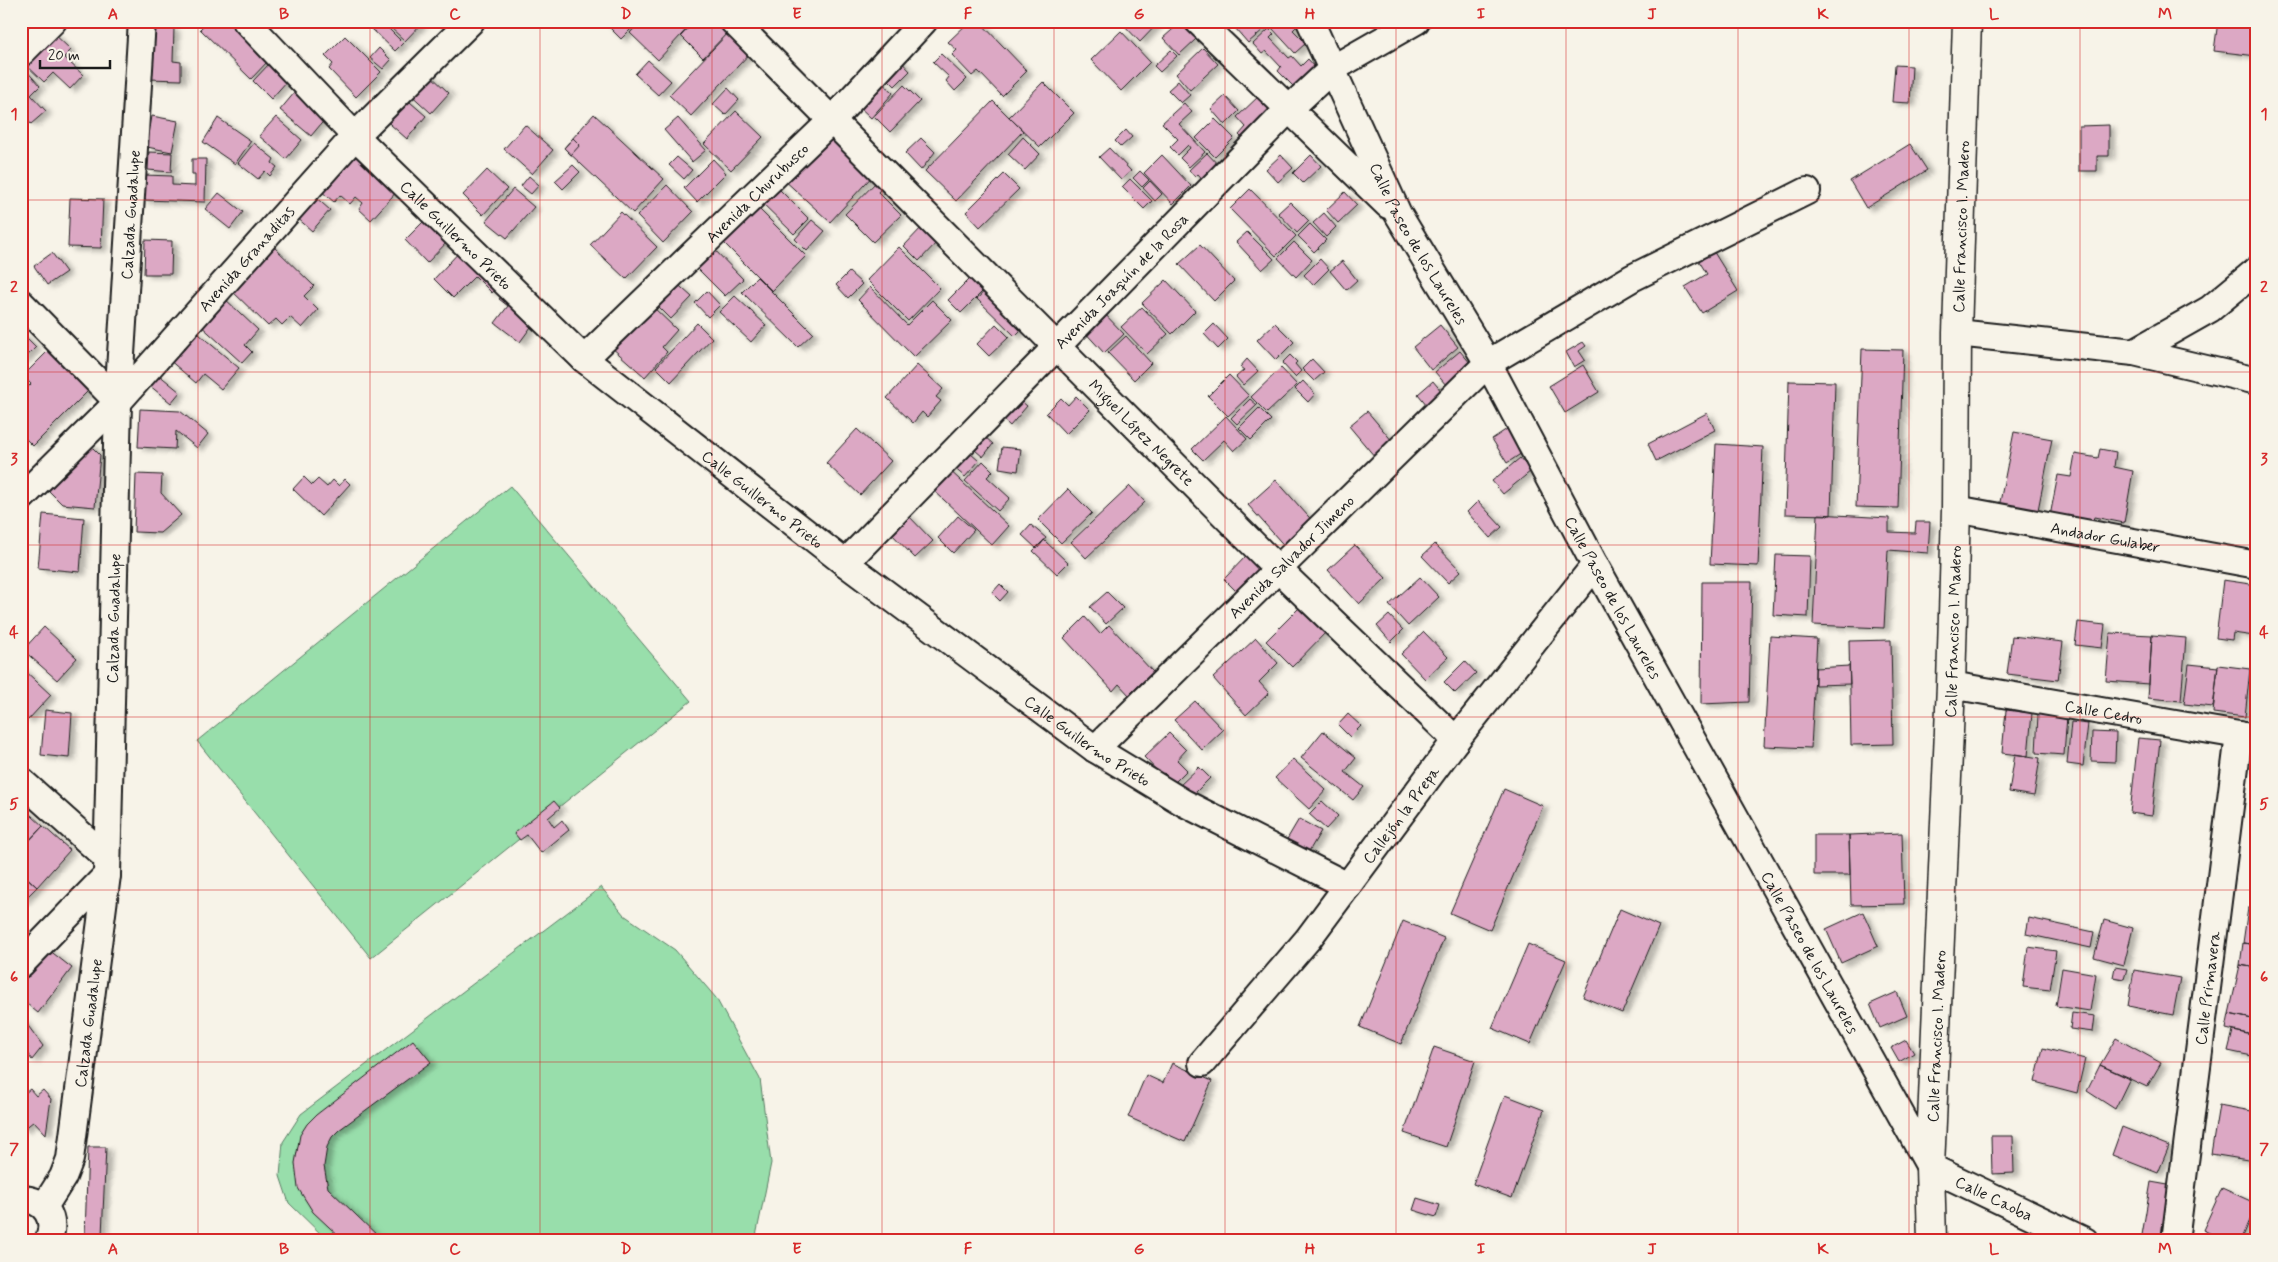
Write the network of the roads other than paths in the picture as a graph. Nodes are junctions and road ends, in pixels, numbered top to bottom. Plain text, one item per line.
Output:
1 (53, 21) edge
2 (142, 21) edge
3 (246, 21) edge
4 (472, 21) edge
5 (733, 21) edge
6 (924, 21) edge
7 (1198, 21) edge
8 (1310, 21) edge
9 (1416, 21) edge
10 (1968, 21) edge
11 (21, 53) edge
12 (1332, 69) junction
13 (1288, 110) junction
14 (831, 121) junction
15 (355, 136) junction
16 (1807, 191) dead end
17 (1398, 214) junction
18 (2257, 270) edge
19 (21, 303) edge
20 (1957, 333) junction
21 (1056, 345) junction
22 (2134, 352) junction
23 (584, 359) junction
24 (1488, 363) junction
25 (2257, 381) edge
26 (118, 402) junction
27 (21, 498) edge
28 (1956, 509) junction
29 (845, 563) junction
30 (1595, 565) junction
31 (2257, 565) edge
32 (1278, 569) junction
33 (1951, 685) junction
34 (2248, 737) edge
35 (1456, 740) junction
36 (1095, 749) junction
37 (21, 781) edge
38 (107, 867) junction
39 (1348, 886) junction
40 (21, 964) edge
41 (1202, 1062) dead end
42 (1930, 1167) junction
43 (33, 1203) edge
44 (48, 1241) edge
45 (1932, 1241) edge
46 (2086, 1241) edge
47 (2175, 1241) edge

1 - 11 street
2 - 26 street, Calzada Guadalupe
3 - 15 street, Calle Guillermo Prieto
4 - 15 street, Avenida Granaditas
5 - 14 street, Miguel López Negrete
6 - 14 street, Avenida Churubusco
7 - 13 street
8 - 12 street, Calle Paseo de los Laureles
9 - 12 street, Avenida Joaquín de la Rosa
10 - 20 main road, Calle Francisco I. Madero
12 - 13 street, Avenida Joaquín de la Rosa
12 - 17 street, Calle Paseo de los Laureles
13 - 17 street
13 - 21 street, Avenida Joaquín de la Rosa
14 - 21 street, Miguel López Negrete
14 - 23 street, Avenida Churubusco
15 - 23 street, Calle Guillermo Prieto
15 - 26 street, Avenida Granaditas
16 - 24 street, Avenida Salvador Jimeno
17 - 24 street, Calle Paseo de los Laureles
18 - 22 street
19 - 26 street
20 - 22 street
20 - 28 main road, Calle Francisco I. Madero
21 - 29 street, Avenida Joaquín de la Rosa
21 - 32 street, Miguel López Negrete
22 - 25 street
23 - 29 street, Calle Guillermo Prieto
24 - 30 street, Calle Paseo de los Laureles
24 - 32 street, Avenida Salvador Jimeno
26 - 27 street, Avenida Granaditas
26 - 38 street, Calzada Guadalupe
28 - 31 street, Andador Gulaber
28 - 33 main road, Calle Francisco I. Madero
29 - 36 street, Calle Guillermo Prieto
30 - 35 street, Callejón la Prepa
30 - 42 street, Calle Paseo de los Laureles
32 - 35 street, Miguel López Negrete
32 - 36 street, Avenida Salvador Jimeno
33 - 34 street, Calle Cedro
33 - 42 main road, Calle Francisco I. Madero
34 - 47 street, Calle Primavera
35 - 39 street, Callejón la Prepa
36 - 39 street, Calle Guillermo Prieto
37 - 38 street
38 - 40 street
38 - 43 street, Calzada Guadalupe
39 - 41 street, Callejón la Prepa
42 - 45 main road, Calle Francisco I. Madero
42 - 46 street, Calle Caoba
43 - 44 street

